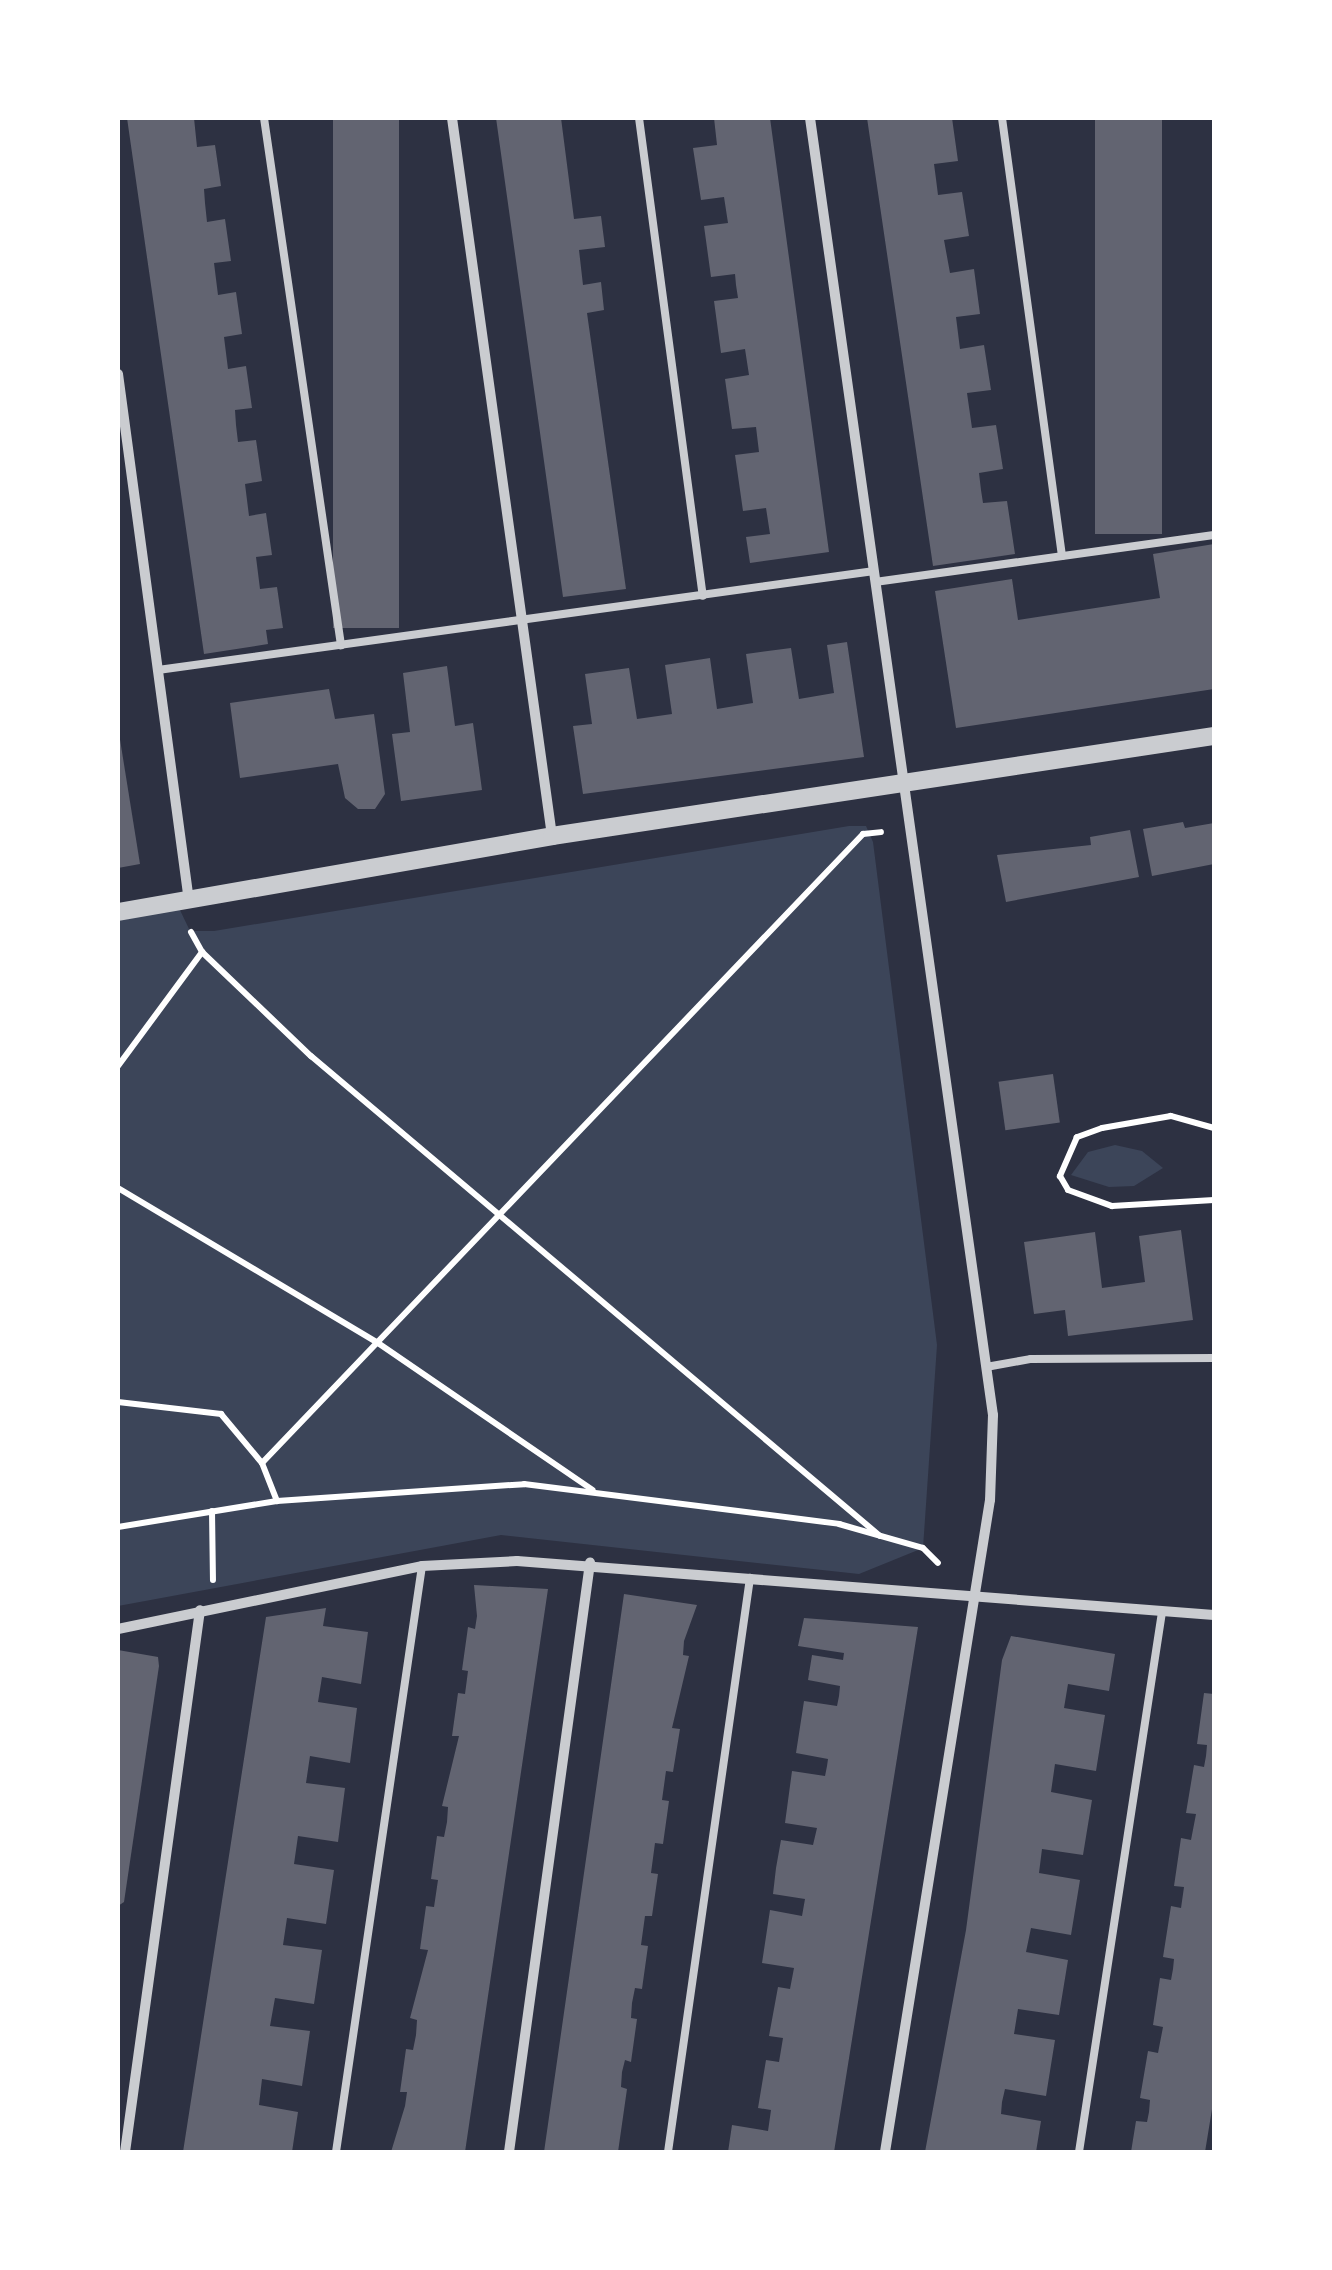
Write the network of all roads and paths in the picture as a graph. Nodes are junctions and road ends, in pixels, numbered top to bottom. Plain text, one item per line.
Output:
1 (264, 118) edge
2 (452, 118) edge
3 (638, 118) edge
4 (810, 118) edge
5 (1002, 118) edge
6 (118, 374) edge
7 (1214, 535) edge
8 (1062, 556) junction
9 (875, 577) junction
10 (703, 596) junction
11 (522, 621) junction
12 (341, 645) junction
13 (158, 670) junction
14 (1214, 736) edge
15 (904, 784) junction
16 (910, 828) junction
17 (552, 836) junction
18 (189, 900) junction
19 (118, 912) edge
20 (190, 931) dead end
21 (202, 952) junction
22 (118, 1066) edge
23 (1214, 1128) edge
24 (118, 1188) edge
25 (1214, 1200) edge
26 (502, 1216) junction
27 (378, 1343) junction
28 (1214, 1358) edge
29 (986, 1367) junction
30 (118, 1402) edge
31 (262, 1463) junction
32 (598, 1493) junction
33 (278, 1500) junction
34 (212, 1512) junction
35 (118, 1527) edge
36 (880, 1536) junction
37 (923, 1548) dead end
38 (590, 1562) junction
39 (422, 1566) junction
40 (750, 1578) junction
41 (974, 1599) junction
42 (214, 1608) junction
43 (200, 1610) junction
44 (1162, 1612) junction
45 (1214, 1615) edge
46 (118, 1628) edge
47 (125, 2152) edge
48 (336, 2152) edge
49 (508, 2152) edge
50 (668, 2152) edge
51 (885, 2152) edge
52 (1079, 2152) edge

1 - 12 lane
2 - 11 street
3 - 10 lane
4 - 9 street
5 - 8 lane
6 - 13 street
7 - 8 lane
8 - 9 lane
9 - 10 lane
9 - 15 street
10 - 11 lane
11 - 12 lane
11 - 17 street
12 - 13 lane
13 - 18 street
14 - 15 street
15 - 16 street
15 - 17 street
16 - 26 path
16 - 29 street
17 - 18 street
18 - 19 street
20 - 21 path
21 - 22 path
21 - 26 path
23 - 25 path
24 - 27 path
26 - 27 path
26 - 36 path
27 - 31 path
27 - 32 path
28 - 29 lane
29 - 41 street
30 - 31 path
31 - 33 path
32 - 33 path
32 - 36 path
33 - 34 path
34 - 35 path
34 - 42 path
36 - 37 path
38 - 39 street
38 - 40 street
38 - 49 street
39 - 42 street
39 - 48 lane
40 - 41 street
40 - 50 lane
41 - 44 street
41 - 51 street
42 - 43 street
43 - 46 street
43 - 47 street
44 - 45 street
44 - 52 lane

